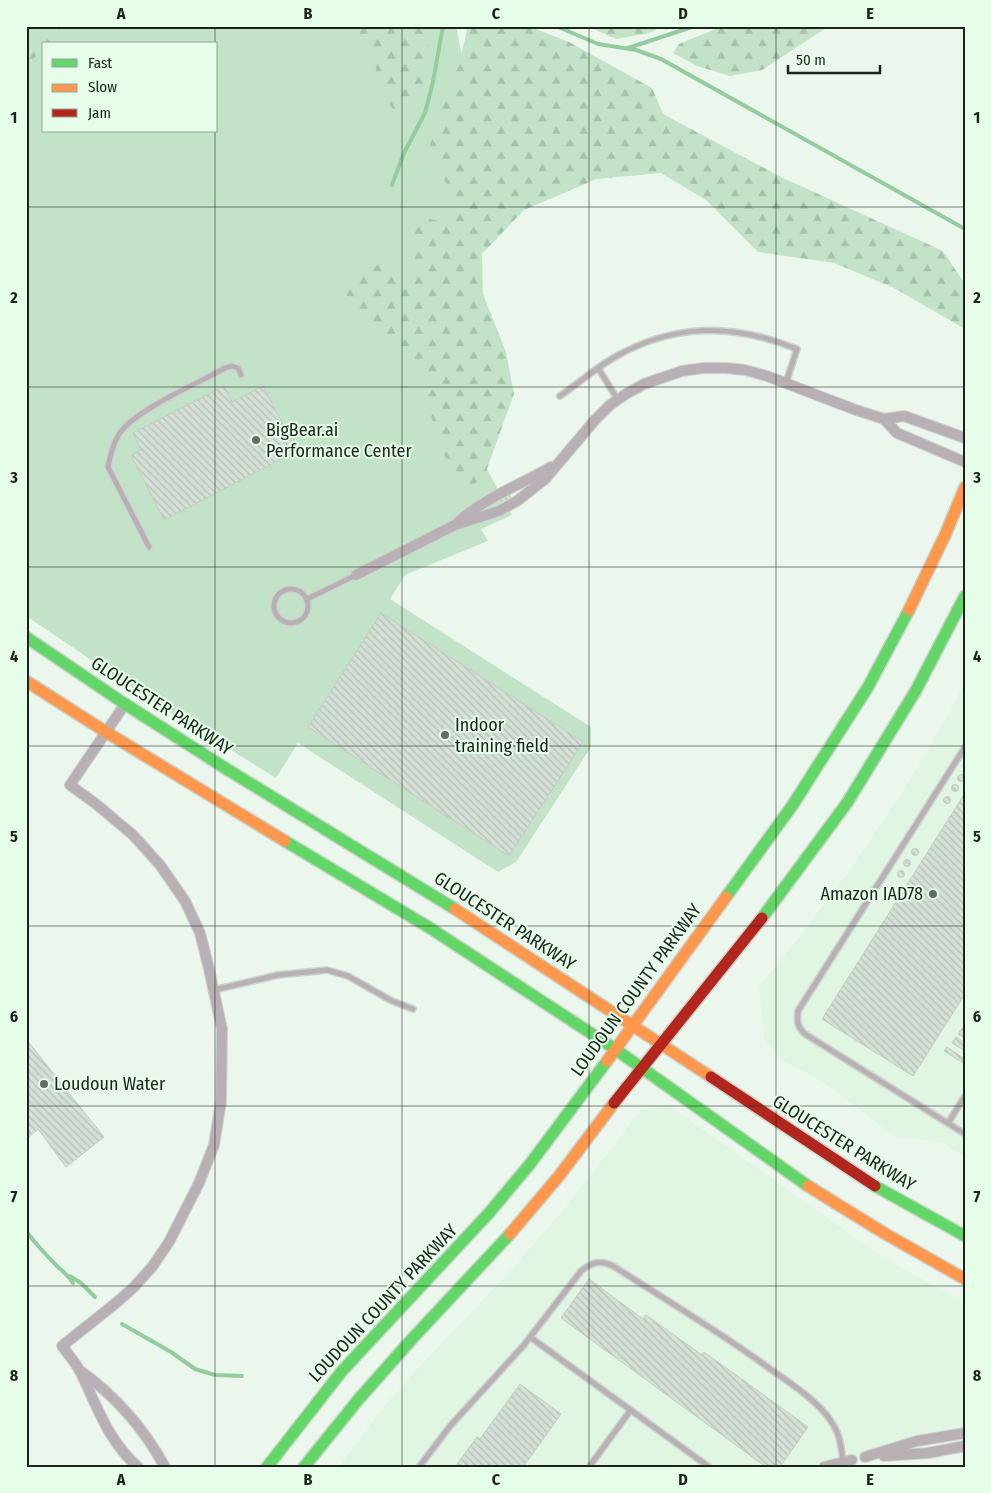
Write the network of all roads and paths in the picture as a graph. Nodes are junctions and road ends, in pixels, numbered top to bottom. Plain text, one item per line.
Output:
1 (598, 368) junction
2 (241, 375) dead end
3 (786, 384) junction
4 (560, 396) dead end
5 (618, 400) junction
6 (884, 419) junction
7 (965, 438) edge
8 (965, 462) edge
9 (558, 463) junction
10 (965, 487) edge
11 (455, 525) junction
12 (149, 547) dead end
13 (356, 575) joint
14 (965, 596) edge
15 (307, 599) junction
16 (26, 637) edge
17 (26, 681) edge
18 (125, 704) junction
19 (106, 732) junction
20 (965, 747) edge
21 (214, 990) junction
22 (414, 1009) dead end
23 (633, 1025) junction
24 (660, 1044) junction
25 (615, 1049) junction
26 (642, 1068) junction
27 (965, 1096) edge
28 (948, 1123) junction
29 (965, 1134) edge
30 (965, 1236) edge
31 (965, 1279) edge
32 (530, 1337) junction
33 (79, 1370) junction
34 (630, 1411) junction
35 (965, 1433) edge
36 (965, 1446) edge
37 (848, 1461) joint
38 (138, 1467) edge
39 (165, 1467) edge
40 (267, 1467) edge
41 (304, 1467) edge
42 (419, 1467) edge
43 (589, 1467) edge
44 (708, 1467) edge
45 (824, 1467) edge

1 - 3 lane
1 - 4 lane
1 - 5 lane
2 - 12 lane
3 - 5 street
3 - 6 street
5 - 9 street
6 - 7 street
6 - 8 street
9 - 11 street
9 - 11 street
10 - 23 main road, LOUDOUN COUNTY PARKWAY
11 - 13 street
13 - 15 lane
14 - 24 main road
15 - 15 lane
16 - 18 main road, GLOUCESTER PARKWAY
17 - 19 main road
18 - 19 street
18 - 23 main road, GLOUCESTER PARKWAY
19 - 21 street
19 - 25 main road
20 - 28 lane
21 - 22 lane
21 - 33 street
23 - 24 main road, GLOUCESTER PARKWAY
23 - 25 main road, LOUDOUN COUNTY PARKWAY
24 - 26 main road
24 - 30 main road, GLOUCESTER PARKWAY
25 - 26 main road
25 - 40 main road, LOUDOUN COUNTY PARKWAY
26 - 31 main road
26 - 41 main road
27 - 28 lane
28 - 29 lane
32 - 34 lane
32 - 37 lane
32 - 42 lane
33 - 38 street
33 - 39 street
34 - 43 lane
34 - 44 lane
35 - 36 street
37 - 45 street

